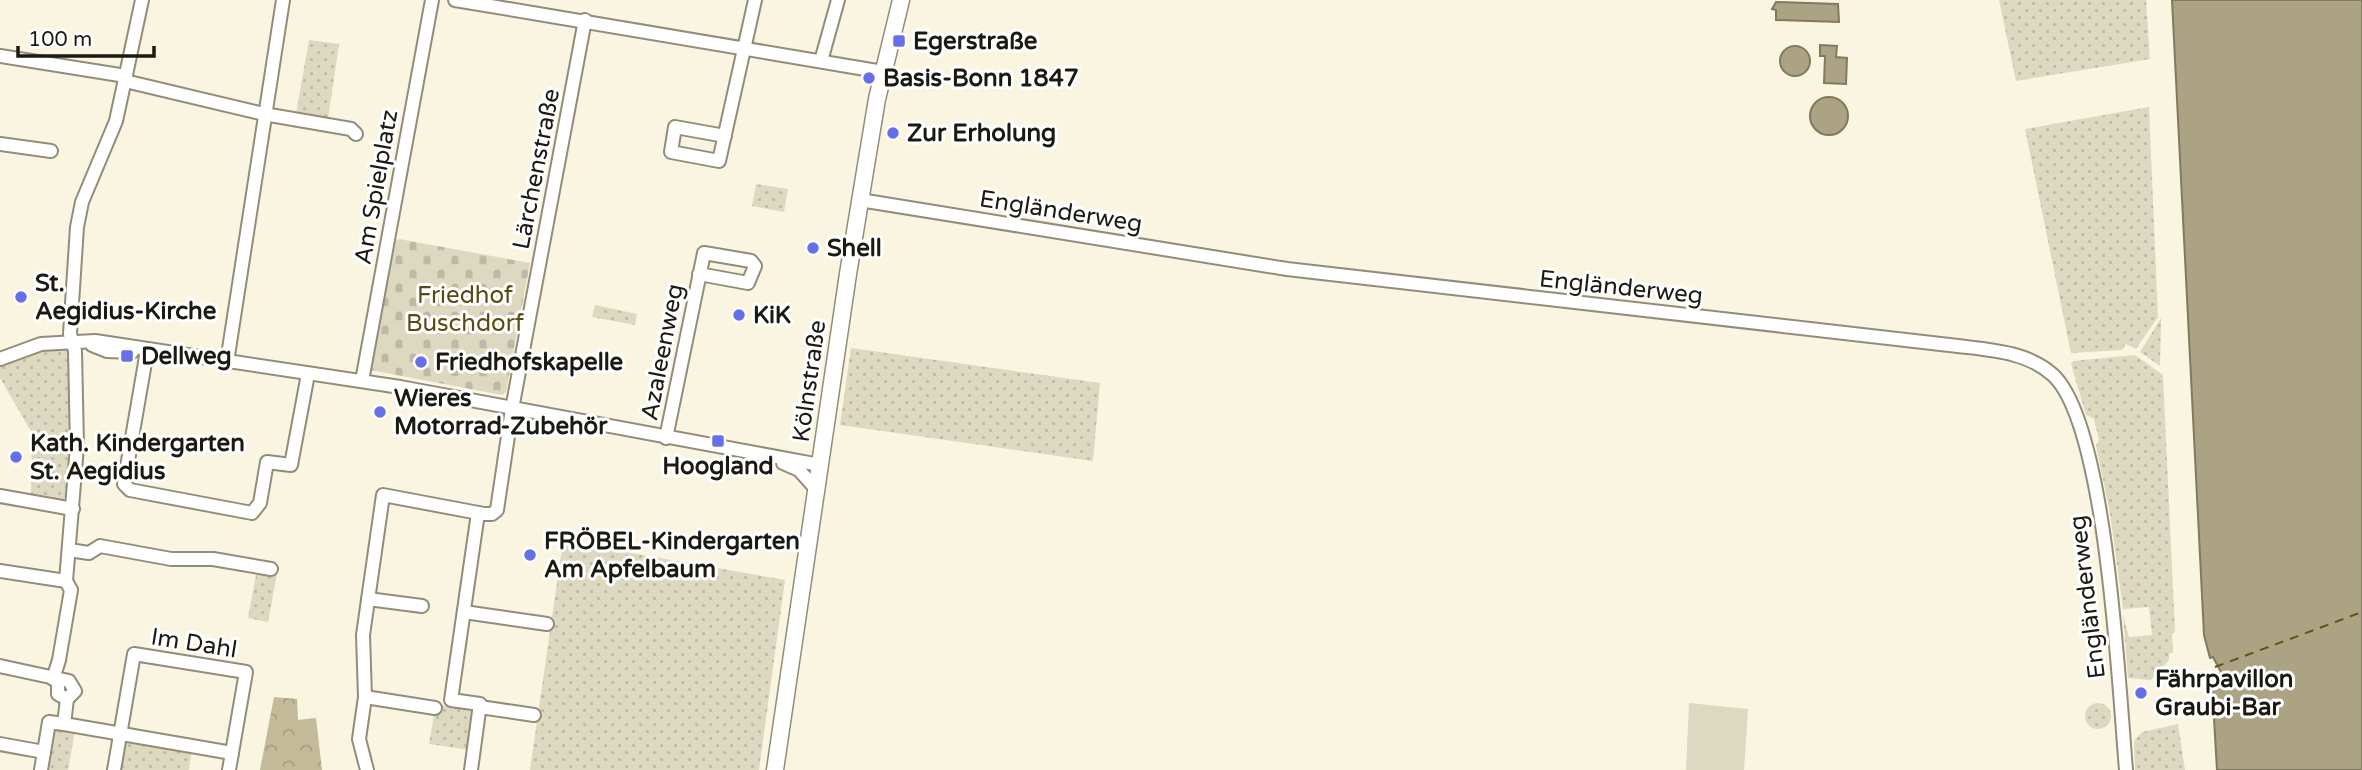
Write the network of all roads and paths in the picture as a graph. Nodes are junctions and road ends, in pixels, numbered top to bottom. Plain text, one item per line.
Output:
1 (142, 0) edge
2 (283, 0) edge
3 (432, 0) edge
4 (455, 0) edge
5 (755, 0) edge
6 (838, 0) edge
7 (901, 0) edge
8 (522, 5) edge
9 (585, 20) junction
10 (743, 48) junction
11 (0, 56) edge
12 (821, 61) junction
13 (883, 72) junction
14 (125, 79) junction
15 (264, 114) junction
16 (356, 134) dead end
17 (725, 136) dead end
18 (0, 144) edge
19 (51, 150) dead end
20 (860, 200) junction
21 (699, 274) dead end
22 (77, 341) junction
23 (145, 350) junction
24 (2, 354) edge
25 (227, 362) junction
26 (308, 374) junction
27 (362, 381) junction
28 (512, 409) junction
29 (666, 438) junction
30 (764, 455) junction
31 (820, 465) junction
32 (816, 489) junction
33 (0, 496) edge
34 (73, 509) junction
35 (478, 513) junction
36 (69, 550) junction
37 (271, 569) dead end
38 (0, 571) edge
39 (66, 581) junction
40 (368, 599) junction
41 (422, 606) dead end
42 (464, 612) junction
43 (548, 624) dead end
44 (0, 666) edge
45 (55, 679) junction
46 (365, 697) junction
47 (480, 707) junction
48 (435, 708) dead end
49 (534, 715) dead end
50 (64, 724) junction
51 (120, 733) junction
52 (0, 744) edge
53 (44, 752) junction
54 (232, 753) junction
55 (41, 770) edge
56 (114, 770) edge
57 (229, 770) edge
58 (367, 770) edge
59 (471, 770) edge
60 (775, 770) edge
61 (2126, 770) edge

1 - 14 street
2 - 15 street
3 - 27 street, Am Spielplatz
4 - 8 street
5 - 10 street
6 - 12 street
7 - 13 main road, Kölnstraße
8 - 9 street
9 - 10 street
9 - 28 street, Lärchenstraße
10 - 12 street
10 - 17 street
11 - 14 street
12 - 13 street
13 - 20 main road, Kölnstraße
14 - 15 street
14 - 22 street
15 - 16 street
15 - 25 street
18 - 19 street
20 - 31 main road, Kölnstraße
20 - 61 street, Engländerweg
21 - 29 street, Azaleenweg
22 - 23 street
22 - 24 street
22 - 34 street
23 - 25 street
23 - 26 street
25 - 26 street
26 - 27 street
27 - 28 street
28 - 29 street
28 - 35 street, Lärchenstraße
29 - 30 street
30 - 31 street
30 - 32 street
31 - 32 main road, Kölnstraße
32 - 60 main road, Kölnstraße
33 - 34 street
34 - 36 street
35 - 40 street
35 - 42 street
36 - 37 street
36 - 39 street
38 - 39 street
39 - 45 street
40 - 41 street
40 - 46 street
42 - 43 street
42 - 47 street
44 - 45 street
45 - 50 street
46 - 48 street
46 - 58 street
47 - 49 street
47 - 59 street
50 - 51 street
50 - 53 street
51 - 54 street
51 - 54 street, Im Dahl
51 - 56 street, Im Dahl
52 - 53 street
53 - 55 street
54 - 57 street, Im Dahl

